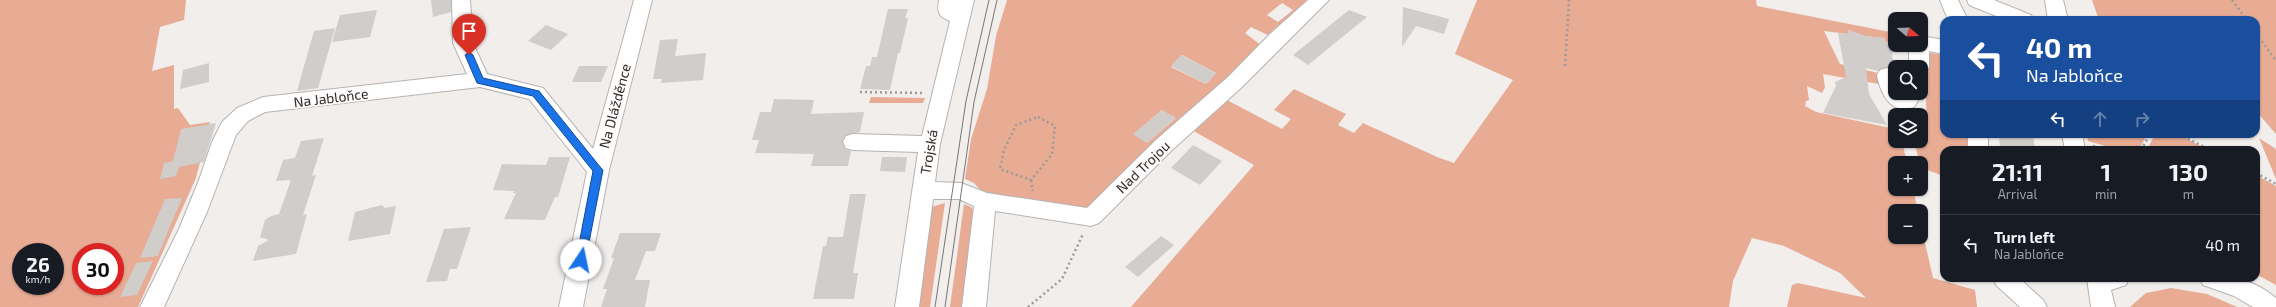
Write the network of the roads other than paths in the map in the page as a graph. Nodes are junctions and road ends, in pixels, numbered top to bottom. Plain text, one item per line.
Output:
1 (461, 0) edge
2 (643, 0) edge
3 (948, 0) edge
4 (1320, 0) edge
5 (1949, 0) edge
6 (2054, 0) edge
7 (1988, 2) edge
8 (963, 9) edge
9 (1956, 16) edge
10 (2016, 16) edge
11 (2057, 16) edge
12 (1928, 45) edge
13 (1940, 46) edge
14 (1887, 75) dead end
15 (480, 80) junction
16 (1888, 80) edge
17 (853, 142) dead end
18 (930, 144) junction
19 (598, 170) junction
20 (923, 190) junction
21 (985, 201) junction
22 (2008, 282) edge
23 (2105, 282) edge
24 (2225, 282) edge
25 (152, 307) edge
26 (571, 307) edge
27 (907, 307) edge
28 (974, 307) edge
29 (2035, 307) edge
30 (2103, 307) edge
31 (2270, 307) edge

1 - 15 street
2 - 19 street, Na Dlážděnce
3 - 8 street
4 - 21 street, Nad Trojou
5 - 9 street
6 - 11 street
7 - 10 street
8 - 18 street, Trojská
12 - 13 street
14 - 16 street
15 - 19 street, Na Jabloňce
15 - 25 street, Na Jabloňce
17 - 18 street
18 - 20 street, Trojská
19 - 26 street, Na Dlážděnce
20 - 21 street
20 - 27 street, Trojská
21 - 28 street
22 - 29 street
23 - 30 street
24 - 31 street

